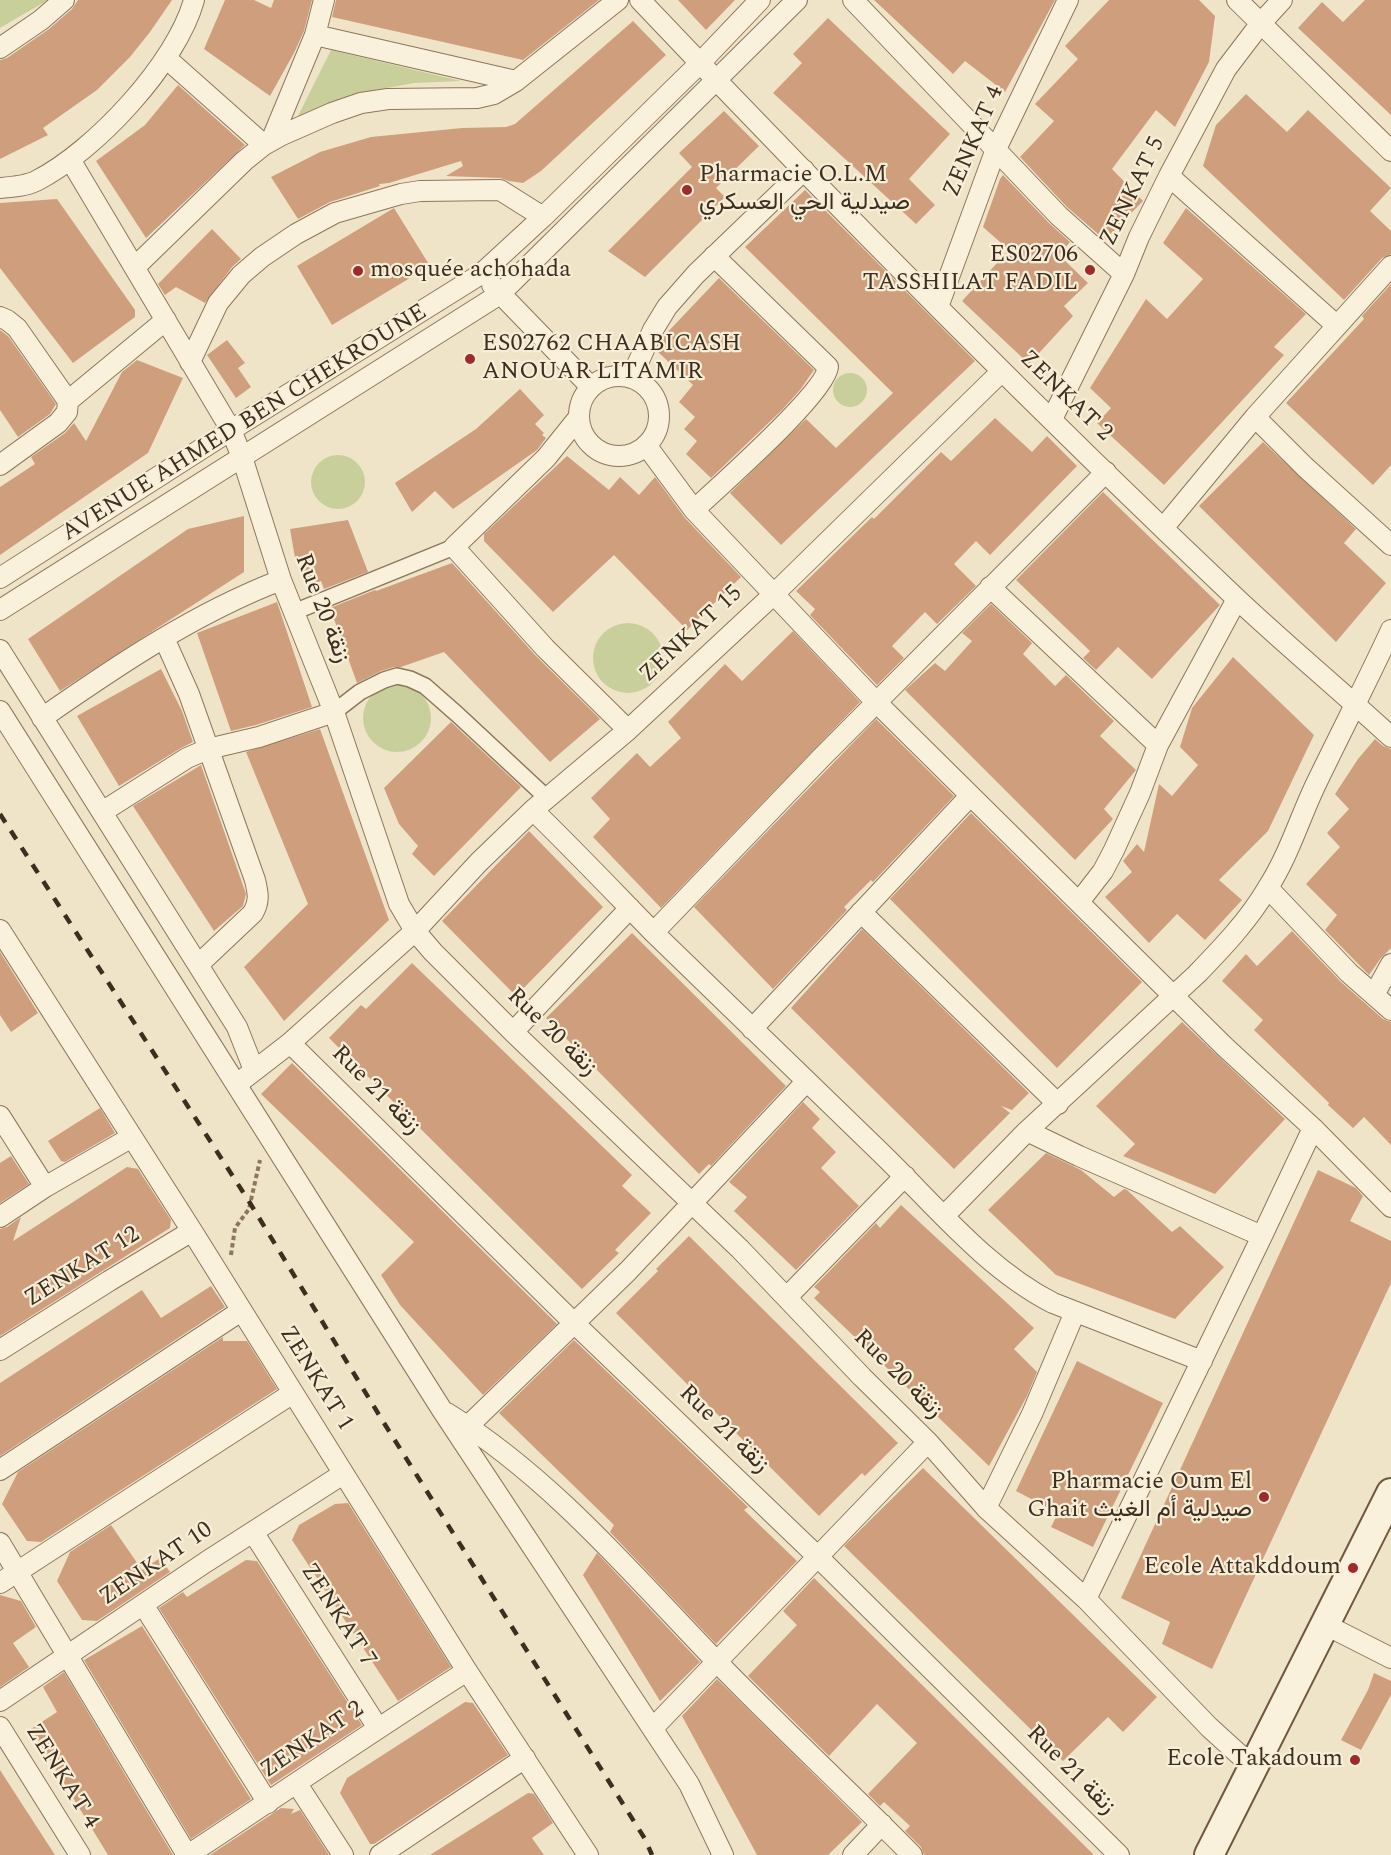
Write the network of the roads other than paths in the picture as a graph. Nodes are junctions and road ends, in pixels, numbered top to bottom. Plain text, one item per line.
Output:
1 (64, 0) edge
2 (194, 0) edge
3 (324, 0) edge
4 (618, 0) edge
5 (640, 0) edge
6 (760, 0) edge
7 (797, 0) edge
8 (853, 0) edge
9 (1068, 0) edge
10 (1237, 0) edge
11 (1282, 0) edge
12 (1261, 23) junction
13 (315, 35) junction
14 (0, 48) edge
15 (166, 58) junction
16 (700, 63) junction
17 (516, 81) junction
18 (717, 81) junction
19 (268, 143) junction
20 (996, 148) junction
21 (1391, 151) edge
22 (71, 161) junction
23 (804, 170) junction
24 (1169, 176) junction
25 (0, 188) edge
26 (543, 217) junction
27 (714, 256) junction
28 (1391, 266) edge
29 (135, 267) junction
30 (482, 274) junction
31 (1124, 274) junction
32 (500, 294) junction
33 (938, 307) junction
34 (0, 317) edge
35 (166, 320) junction
36 (1336, 325) junction
37 (190, 362) junction
38 (1001, 372) junction
39 (632, 378) junction
40 (591, 387) junction
41 (68, 401) junction
42 (579, 417) junction
43 (1255, 417) junction
44 (1052, 419) junction
45 (231, 430) junction
46 (646, 445) junction
47 (242, 457) junction
48 (2, 460) edge
49 (1106, 472) junction
50 (694, 510) junction
51 (1164, 527) junction
52 (1391, 545) edge
53 (454, 547) junction
54 (0, 578) edge
55 (281, 580) junction
56 (990, 587) junction
57 (773, 595) junction
58 (1237, 599) junction
59 (0, 610) edge
60 (294, 612) junction
61 (1391, 630) edge
62 (164, 638) junction
63 (0, 650) edge
64 (876, 702) junction
65 (1355, 704) junction
66 (0, 711) edge
67 (334, 712) junction
68 (42, 718) junction
69 (628, 730) junction
70 (1391, 736) edge
71 (1158, 745) junction
72 (208, 749) junction
73 (970, 796) junction
74 (540, 804) junction
75 (102, 812) junction
76 (1268, 888) junction
77 (1079, 902) junction
78 (630, 908) junction
79 (861, 912) junction
80 (0, 931) edge
81 (415, 931) junction
82 (654, 932) junction
83 (199, 964) junction
84 (1391, 964) edge
85 (1374, 994) junction
86 (1174, 996) junction
87 (1391, 1010) edge
88 (752, 1029) junction
89 (513, 1032) junction
90 (290, 1043) junction
91 (254, 1070) junction
92 (806, 1082) junction
93 (237, 1084) junction
94 (1058, 1104) junction
95 (0, 1116) edge
96 (1313, 1128) junction
97 (1027, 1131) junction
98 (132, 1137) junction
99 (905, 1176) junction
100 (45, 1187) junction
101 (692, 1203) junction
102 (1391, 1207) edge
103 (944, 1216) junction
104 (0, 1217) edge
105 (192, 1231) junction
106 (1262, 1236) junction
107 (787, 1297) junction
108 (241, 1311) junction
109 (1075, 1312) junction
110 (574, 1323) junction
111 (0, 1350) edge
112 (1202, 1361) junction
113 (293, 1393) junction
114 (442, 1410) junction
115 (468, 1426) junction
116 (928, 1442) junction
117 (0, 1470) edge
118 (343, 1474) junction
119 (1391, 1493) edge
120 (986, 1508) junction
121 (253, 1532) junction
122 (0, 1543) edge
123 (817, 1556) junction
124 (18, 1573) junction
125 (0, 1583) edge
126 (1086, 1599) junction
127 (144, 1606) junction
128 (1326, 1625) junction
129 (66, 1656) junction
130 (1391, 1658) edge
131 (717, 1662) junction
132 (467, 1671) junction
133 (0, 1701) edge
134 (0, 1726) edge
135 (378, 1728) junction
136 (653, 1728) junction
137 (525, 1758) junction
138 (1254, 1768) junction
139 (297, 1784) junction
140 (268, 1803) junction
141 (882, 1824) junction
142 (583, 1853) edge
143 (80, 1855) edge
144 (187, 1855) edge
145 (343, 1855) edge
146 (380, 1855) edge
147 (723, 1855) edge
148 (853, 1855) edge
149 (912, 1855) edge
150 (1119, 1855) edge
151 (1209, 1855) edge

1 - 14 street
2 - 15 street
3 - 13 street
4 - 17 street
5 - 16 street, ZENKAT 2
6 - 16 street, AVENUE AHMED BEN CHEKROUNE
7 - 18 street, AVENUE AHMED BEN CHEKROUNE
8 - 20 street
9 - 20 street, ZENKAT 4
10 - 12 street
11 - 12 street, ZENKAT 5
12 - 21 street
12 - 24 street, ZENKAT 5
13 - 17 street
13 - 19 street
15 - 19 street
15 - 22 street
16 - 18 street, ZENKAT 2
16 - 26 street, AVENUE AHMED BEN CHEKROUNE
17 - 19 street
18 - 23 street, ZENKAT 2
18 - 32 street, AVENUE AHMED BEN CHEKROUNE
19 - 29 street
20 - 31 street
20 - 33 street, ZENKAT 4
22 - 25 street
22 - 29 street, Rue 20 زنقة
23 - 27 street
23 - 33 street, ZENKAT 2
24 - 31 street, ZENKAT 5
24 - 36 street
26 - 30 street, AVENUE AHMED BEN CHEKROUNE
26 - 37 street
27 - 39 street
27 - 50 street
28 - 36 street
29 - 35 street, Rue 20 زنقة
30 - 32 street
30 - 45 street, AVENUE AHMED BEN CHEKROUNE
31 - 44 street, ZENKAT 5
32 - 40 street
32 - 47 street, AVENUE AHMED BEN CHEKROUNE
33 - 38 street, ZENKAT 2
34 - 41 street
35 - 37 street, Rue 20 زنقة
35 - 41 street
36 - 43 street
37 - 45 street, Rue 20 زنقة
38 - 44 street, ZENKAT 2
38 - 57 street, ZENKAT 15
39 - 40 street
39 - 46 street
40 - 42 street
41 - 48 street
42 - 46 street
42 - 53 street
43 - 51 street
43 - 52 street
44 - 49 street, ZENKAT 2
45 - 47 street, Rue 20 زنقة
45 - 54 street, AVENUE AHMED BEN CHEKROUNE
46 - 50 street
47 - 55 street, Rue 20 زنقة
47 - 59 street, AVENUE AHMED BEN CHEKROUNE
49 - 51 street, ZENKAT 2
49 - 56 street
50 - 57 street
51 - 58 street, ZENKAT 2
53 - 60 street
53 - 69 street
55 - 60 street, Rue 20 زنقة
55 - 62 street
56 - 64 street
56 - 71 street
57 - 64 street
57 - 69 street, ZENKAT 15
58 - 65 street, ZENKAT 2
58 - 71 street
60 - 67 street, Rue 20 زنقة
61 - 65 street
62 - 68 street
62 - 72 street
63 - 68 street
64 - 73 street
64 - 82 street
65 - 70 street, ZENKAT 2
65 - 76 street
66 - 93 street
67 - 72 street
67 - 74 street
67 - 81 street, Rue 20 زنقة
68 - 75 street
69 - 74 street, ZENKAT 15
71 - 77 street
72 - 75 street
72 - 83 street
73 - 77 street
73 - 79 street
74 - 78 street
74 - 81 street, ZENKAT 15
75 - 83 street
76 - 85 street
76 - 86 street
77 - 86 street
78 - 82 street
78 - 89 street
79 - 88 street
79 - 94 street
80 - 98 street, ZENKAT 1
81 - 89 street, Rue 20 زنقة
81 - 90 street, ZENKAT 15
82 - 88 street
83 - 91 street
84 - 85 street
85 - 87 street
86 - 94 street
86 - 96 street
88 - 92 street
89 - 101 street, Rue 20 زنقة
90 - 91 street, ZENKAT 15
90 - 110 street, Rue 21 زنقة
91 - 93 street, ZENKAT 15
92 - 99 street
92 - 101 street
93 - 114 street
94 - 97 street
95 - 100 street
96 - 102 street
96 - 106 street
97 - 103 street
97 - 106 street
98 - 100 street
98 - 105 street, ZENKAT 1
99 - 103 street
99 - 107 street
100 - 104 street
101 - 107 street, Rue 20 زنقة
101 - 110 street
103 - 109 street
105 - 108 street, ZENKAT 1
105 - 111 street, ZENKAT 12
106 - 112 street
107 - 116 street, Rue 20 زنقة
108 - 113 street, ZENKAT 1
108 - 117 street
109 - 112 street
109 - 120 street
110 - 115 street
110 - 123 street, Rue 21 زنقة
112 - 126 street
113 - 118 street, ZENKAT 1
113 - 124 street
114 - 115 street
114 - 136 street
115 - 131 street
116 - 120 street, Rue 20 زنقة
116 - 123 street
118 - 121 street, ZENKAT 10
118 - 132 street, ZENKAT 1
119 - 128 main road
120 - 126 street, Rue 20 زنقة
121 - 127 street, ZENKAT 10
121 - 135 street, ZENKAT 7
122 - 124 street
123 - 131 street
123 - 150 street, Rue 21 زنقة
124 - 125 street
124 - 129 street
126 - 138 street, Rue 20 زنقة
127 - 129 street, ZENKAT 10
127 - 140 street
128 - 130 street
128 - 138 main road
129 - 133 street, ZENKAT 10
129 - 144 street
131 - 136 street
131 - 141 street
132 - 135 street, ZENKAT 2
132 - 137 street, ZENKAT 1
134 - 143 street, ZENKAT 4
135 - 139 street, ZENKAT 2
136 - 147 street
137 - 142 street, ZENKAT 1
137 - 146 street
138 - 151 main road
139 - 140 street, ZENKAT 2
139 - 145 street
140 - 144 street, ZENKAT 2
141 - 148 street
141 - 149 street

